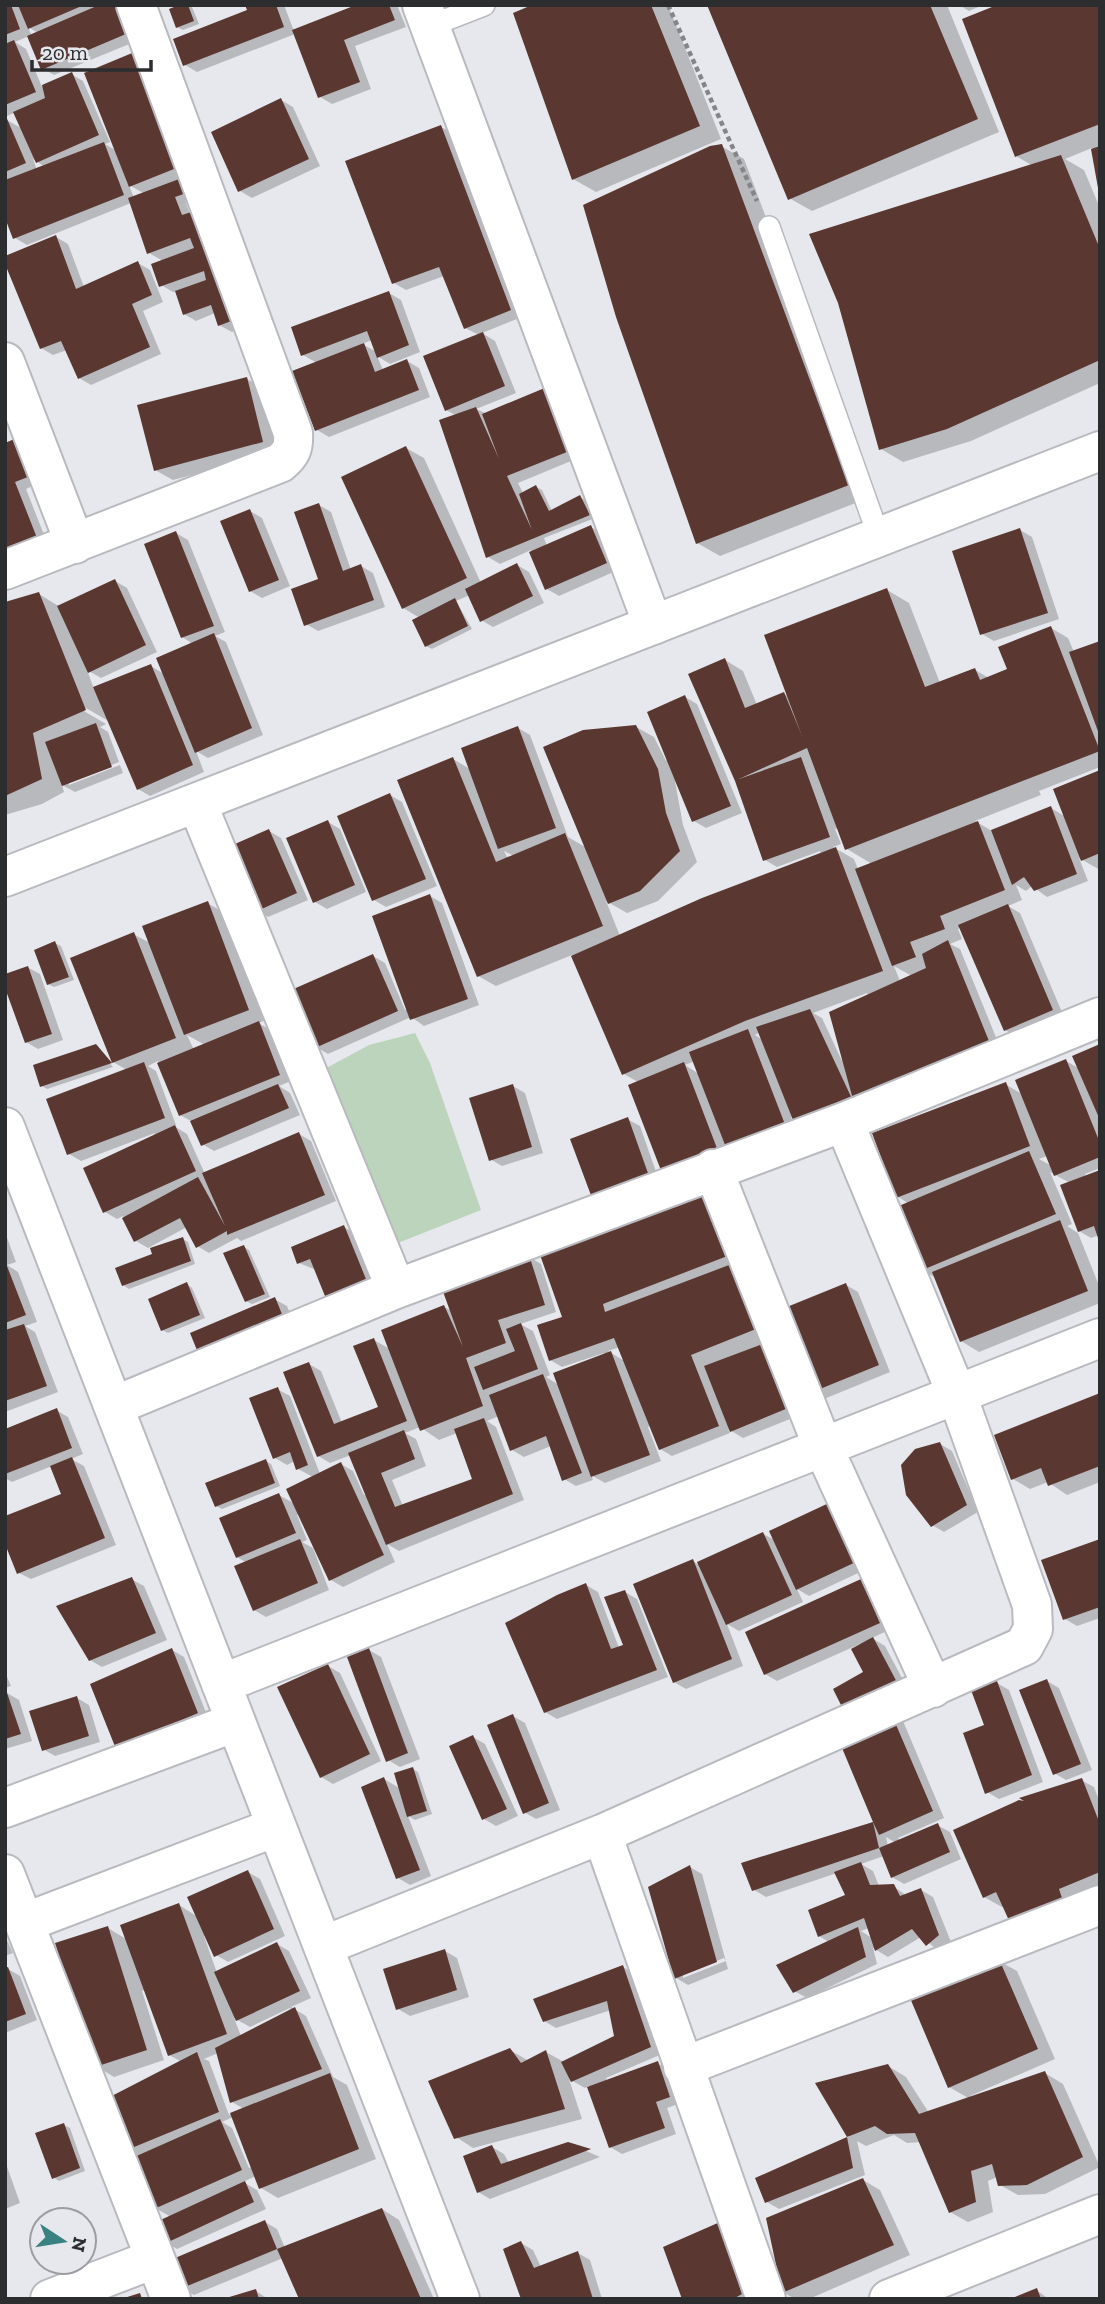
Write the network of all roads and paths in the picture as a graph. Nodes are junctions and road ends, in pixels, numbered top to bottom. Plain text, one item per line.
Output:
1 (136, 5) edge
2 (484, 5) edge
3 (668, 5) edge
4 (426, 16) edge
5 (769, 227) joint
6 (5, 362) edge
7 (1100, 451) edge
8 (879, 537) junction
9 (75, 544) junction
10 (5, 570) edge
11 (653, 625) junction
12 (197, 803) junction
13 (5, 877) edge
14 (1100, 1017) edge
15 (844, 1122) junction
16 (5, 1127) edge
17 (713, 1169) junction
18 (14, 1178) edge
19 (396, 1290) junction
20 (1100, 1338) edge
21 (957, 1395) junction
22 (114, 1406) junction
23 (823, 1447) junction
24 (221, 1684) junction
25 (933, 1688) junction
26 (236, 1722) junction
27 (5, 1808) edge
28 (276, 1827) junction
29 (602, 1834) junction
30 (5, 1874) edge
31 (1100, 1905) edge
32 (26, 1922) junction
33 (323, 1945) junction
34 (683, 2067) junction
35 (1100, 2214) edge
36 (154, 2259) junction
37 (50, 2299) edge
38 (172, 2299) edge
39 (460, 2299) edge
40 (766, 2299) edge
41 (890, 2299) edge

1 - 9 street
2 - 4 lane
3 - 5 path
4 - 11 street
5 - 8 lane
6 - 9 street
7 - 8 street
8 - 11 street
9 - 10 street
11 - 12 street
12 - 13 street
12 - 19 street
14 - 15 street
15 - 17 street
15 - 21 street
16 - 18 street
17 - 19 street
17 - 23 street
18 - 22 street
19 - 22 street
20 - 21 street
21 - 23 street
21 - 25 street
22 - 24 street
23 - 24 street
23 - 25 street
24 - 26 street
25 - 29 street
26 - 27 street
26 - 28 street
28 - 32 street
28 - 33 street
29 - 33 street
29 - 34 street
30 - 32 street
31 - 34 street
32 - 36 street
33 - 39 street
34 - 40 street
35 - 41 street
36 - 37 street
36 - 38 street

